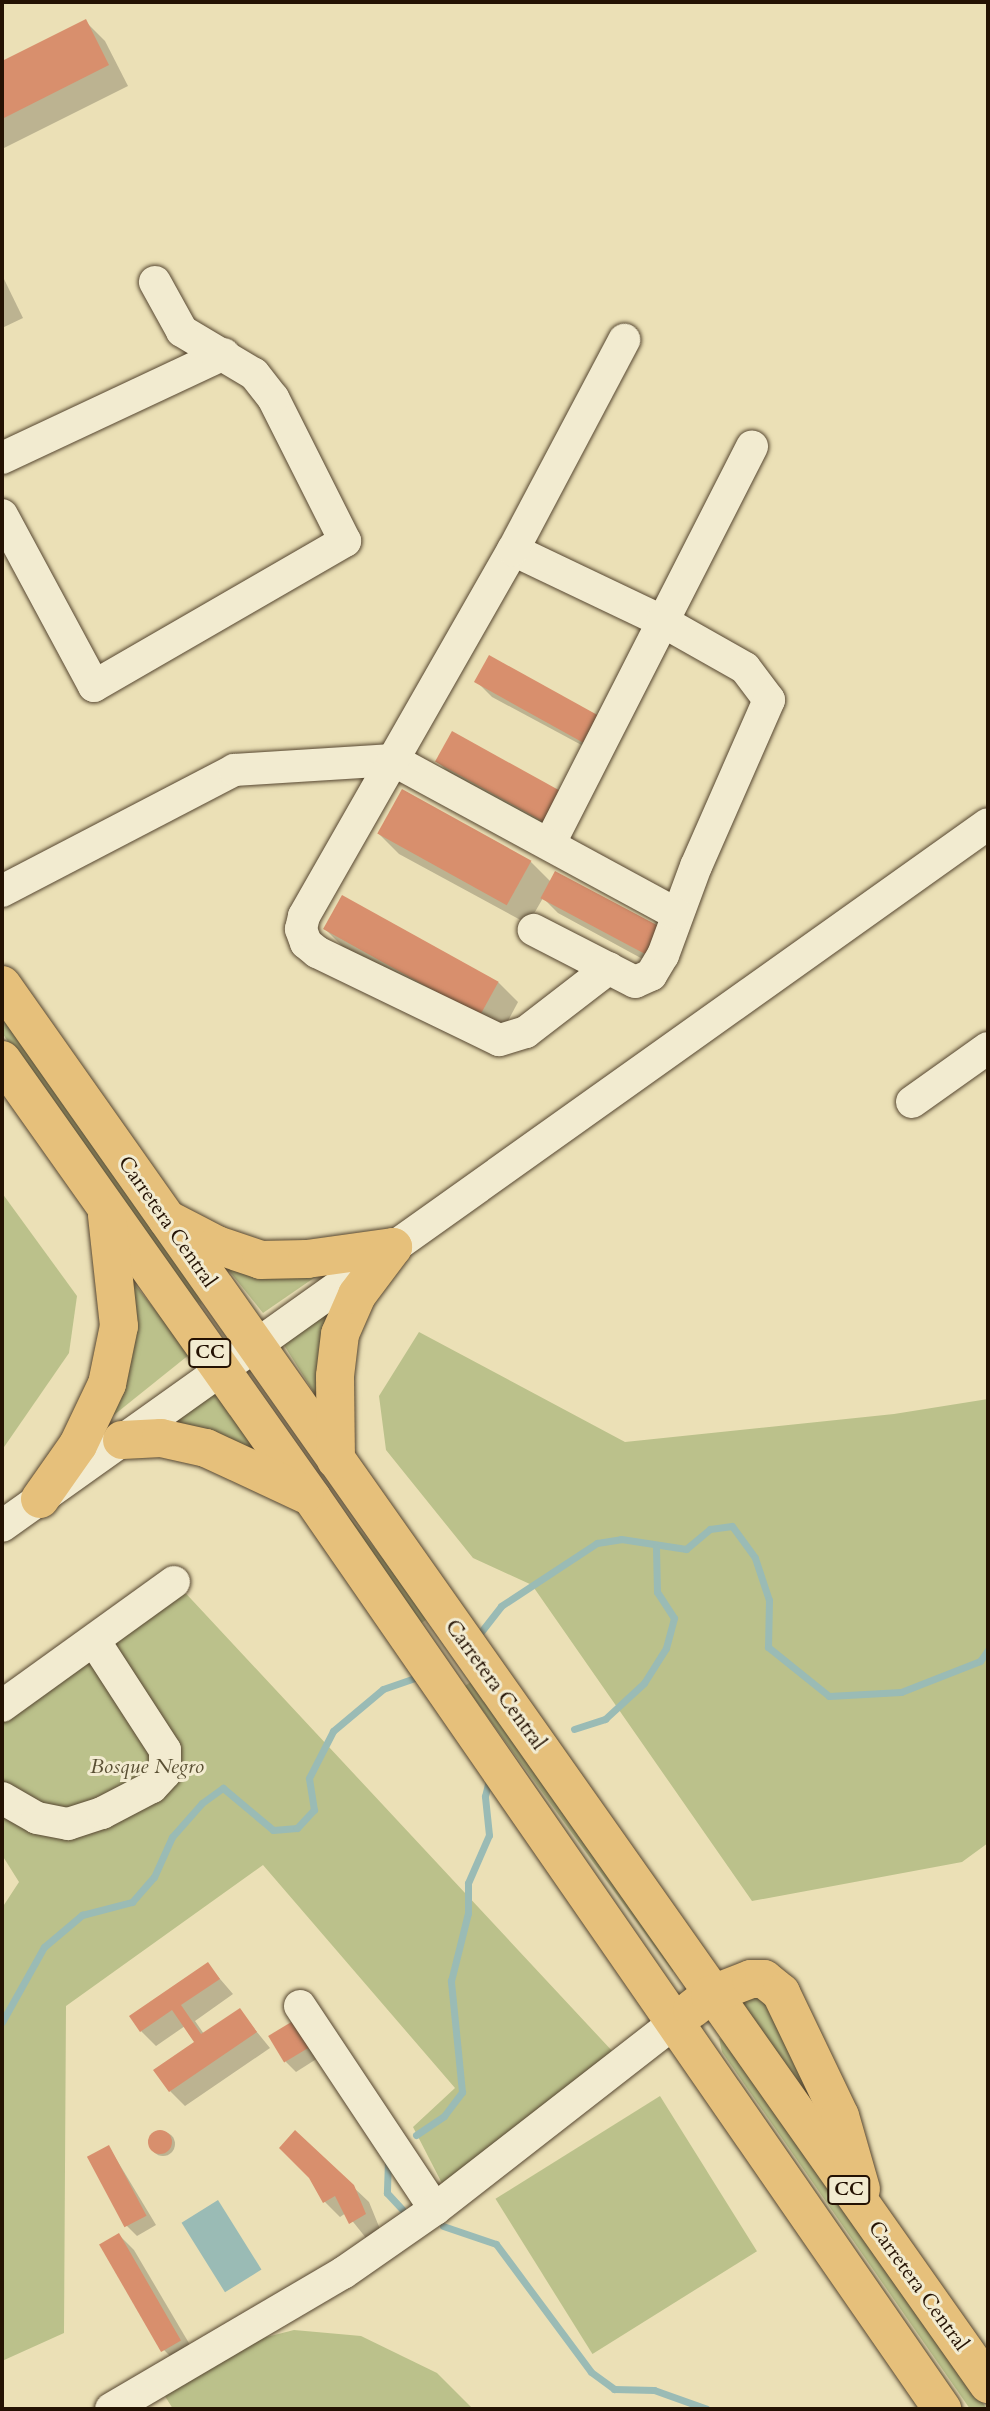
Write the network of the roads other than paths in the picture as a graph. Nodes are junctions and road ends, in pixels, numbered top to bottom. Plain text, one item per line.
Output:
1 (155, 282) dead end
2 (624, 340) dead end
3 (223, 354) junction
4 (752, 447) dead end
5 (2, 458) edge
6 (2, 515) edge
7 (513, 550) junction
8 (662, 621) junction
9 (393, 760) junction
10 (988, 824) edge
11 (550, 843) junction
12 (2, 891) edge
13 (677, 914) junction
14 (534, 930) dead end
15 (609, 968) junction
16 (2, 985) edge
17 (988, 1048) edge
18 (2, 1060) edge
19 (912, 1102) dead end
20 (105, 1203) junction
21 (162, 1216) junction
22 (393, 1247) junction
23 (254, 1344) junction
24 (221, 1370) junction
25 (122, 1440) junction
26 (336, 1460) junction
27 (312, 1498) junction
28 (40, 1499) junction
29 (2, 1525) edge
30 (174, 1582) dead end
31 (95, 1642) junction
32 (2, 1706) edge
33 (2, 1798) edge
34 (710, 1995) junction
35 (300, 2006) dead end
36 (674, 2023) junction
37 (435, 2209) junction
38 (870, 2219) junction
39 (988, 2384) edge
40 (111, 2409) edge
41 (942, 2409) edge

1 - 3 street
2 - 7 street
3 - 5 street
3 - 6 street
4 - 8 street
7 - 8 street
7 - 9 street
8 - 11 street
8 - 13 street
9 - 11 street
9 - 12 street
9 - 15 street
10 - 22 street
11 - 13 street
13 - 15 street
14 - 15 street
16 - 21 highway, Carretera Central / CC
17 - 19 street
18 - 20 highway, Carretera Central / CC
20 - 24 highway, Carretera Central / CC
20 - 28 highway
21 - 22 highway
21 - 23 highway, Carretera Central / CC
22 - 23 street
22 - 26 highway
23 - 24 street
23 - 26 highway, Carretera Central / CC
24 - 25 street
24 - 27 highway, Carretera Central / CC
25 - 27 highway
25 - 28 street
26 - 34 highway, Carretera Central / CC
27 - 36 highway, Carretera Central / CC
28 - 29 street
30 - 31 street
31 - 32 street
31 - 33 street
34 - 36 highway
34 - 38 highway, Carretera Central / CC
34 - 38 highway
35 - 37 street
36 - 37 street
36 - 41 highway, Carretera Central / CC
37 - 40 street
38 - 39 highway, Carretera Central / CC

